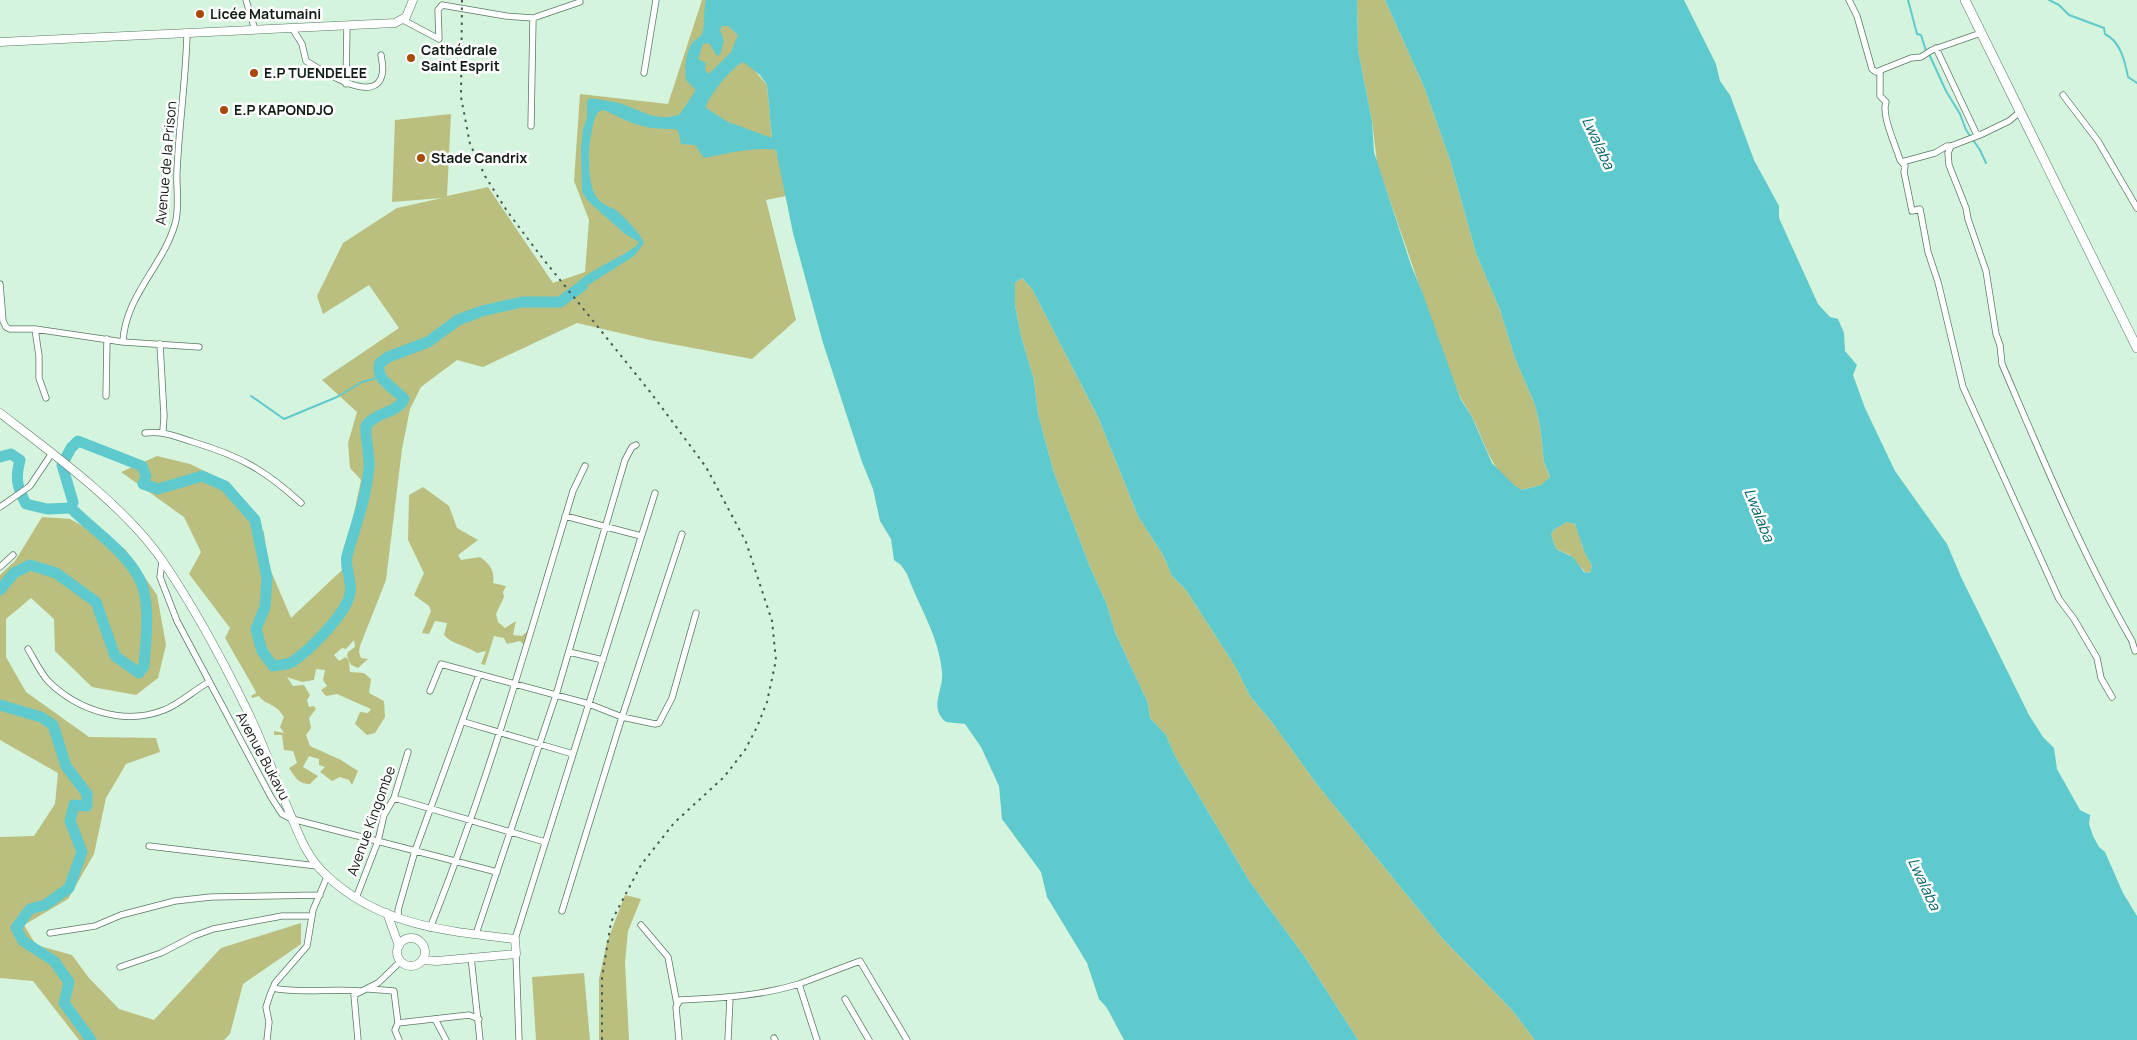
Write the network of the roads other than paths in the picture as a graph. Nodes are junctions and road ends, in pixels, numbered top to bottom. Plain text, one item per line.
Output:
1 (246, 0) edge
2 (413, 0) edge
3 (656, 0) edge
4 (1850, 0) edge
5 (1965, 0) edge
6 (580, 2) dead end
7 (533, 18) junction
8 (402, 20) junction
9 (347, 25) junction
10 (292, 28) junction
11 (255, 30) junction
12 (186, 33) junction
13 (1981, 33) junction
14 (0, 42) edge
15 (1936, 48) junction
16 (381, 55) dead end
17 (1880, 72) junction
18 (644, 73) dead end
19 (346, 84) junction
20 (2063, 94) dead end
21 (2021, 111) junction
22 (531, 126) dead end
23 (1980, 135) junction
24 (1951, 146) junction
25 (1902, 162) junction
26 (2137, 208) edge
27 (0, 284) edge
28 (35, 329) junction
29 (107, 339) junction
30 (123, 342) junction
31 (160, 344) junction
32 (200, 347) dead end
33 (2137, 348) edge
34 (106, 396) dead end
35 (46, 398) dead end
36 (0, 413) edge
37 (163, 431) junction
38 (144, 433) dead end
39 (636, 445) dead end
40 (53, 454) junction
41 (585, 466) dead end
42 (655, 493) dead end
43 (300, 503) dead end
44 (0, 507) edge
45 (565, 516) junction
46 (606, 526) junction
47 (682, 534) dead end
48 (641, 536) junction
49 (13, 555) dead end
50 (162, 561) junction
51 (0, 567) edge
52 (696, 613) dead end
53 (28, 649) dead end
54 (569, 652) junction
55 (2135, 652) dead end
56 (603, 660) junction
57 (479, 675) junction
58 (210, 682) junction
59 (514, 684) junction
60 (430, 691) dead end
61 (556, 695) junction
62 (2112, 697) dead end
63 (589, 704) junction
64 (622, 717) junction
65 (464, 722) junction
66 (498, 732) junction
67 (540, 744) junction
68 (408, 752) dead end
69 (573, 754) junction
70 (394, 798) junction
71 (431, 809) junction
72 (292, 819) junction
73 (469, 820) junction
74 (510, 832) junction
75 (378, 841) junction
76 (546, 842) junction
77 (149, 846) dead end
78 (415, 850) junction
79 (455, 861) junction
80 (317, 866) junction
81 (497, 872) junction
82 (327, 877) junction
83 (320, 895) junction
84 (356, 898) junction
85 (562, 911) dead end
86 (387, 913) junction
87 (312, 916) junction
88 (398, 919) junction
89 (407, 922) junction
90 (641, 925) dead end
91 (430, 928) junction
92 (50, 933) dead end
93 (476, 934) junction
94 (515, 939) junction
95 (418, 941) junction
96 (399, 946) junction
97 (516, 954) junction
98 (471, 957) junction
99 (422, 960) junction
100 (401, 961) junction
101 (120, 967) dead end
102 (799, 984) junction
103 (273, 988) junction
104 (367, 989) junction
105 (360, 991) junction
106 (730, 998) junction
107 (845, 999) dead end
108 (677, 1004) junction
109 (435, 1019) junction
110 (479, 1019) junction
111 (398, 1023) junction
112 (267, 1040) edge
113 (358, 1040) edge
114 (399, 1040) edge
115 (446, 1040) edge
116 (480, 1040) edge
117 (519, 1040) edge
118 (680, 1040) edge
119 (728, 1040) edge
120 (817, 1040) edge
121 (869, 1040) edge
122 (907, 1040) edge

1 - 11 street
2 - 8 street
3 - 18 street
4 - 17 street
5 - 13 main road
6 - 7 street
7 - 8 street
7 - 22 street
8 - 9 street
9 - 10 street
9 - 19 street
10 - 11 street
10 - 19 street
11 - 12 street
12 - 14 street
12 - 30 street, Avenue de la Prison
13 - 15 street
13 - 21 main road
15 - 17 street
15 - 23 street
16 - 19 street
17 - 25 street
20 - 26 street
21 - 23 street
21 - 33 main road
23 - 24 street
24 - 25 street
24 - 55 street
25 - 62 street
27 - 28 street
28 - 29 street
28 - 35 street
29 - 30 street
29 - 34 street
30 - 31 street
31 - 32 street
31 - 37 street
36 - 40 street
37 - 38 street
37 - 43 street
39 - 46 street
40 - 44 street
40 - 50 street
41 - 45 street
42 - 48 street
45 - 46 street
45 - 59 street
46 - 48 street
46 - 54 street
47 - 64 street
48 - 56 street
49 - 51 street
50 - 58 street, Avenue Bukavu
50 - 72 street
52 - 64 street
53 - 58 street
54 - 56 street
54 - 61 street
56 - 63 street
57 - 59 street
57 - 60 street
57 - 65 street
58 - 72 street, Avenue Bukavu
59 - 61 street
59 - 66 street
61 - 63 street
61 - 67 street
63 - 64 street
63 - 69 street
64 - 85 street
65 - 66 street
65 - 71 street
66 - 67 street
66 - 73 street
67 - 69 street
67 - 74 street
68 - 70 street, Avenue Kingombe
69 - 76 street
70 - 71 street
70 - 75 street, Avenue Kingombe
71 - 73 street
71 - 78 street
72 - 75 street, Avenue Bukavu
72 - 80 street
73 - 74 street
73 - 79 street
74 - 76 street
74 - 81 street
75 - 78 street, Avenue Bukavu
75 - 84 street, Avenue Kingombe
76 - 94 street
77 - 80 street
78 - 79 street, Avenue Bukavu
78 - 88 street
79 - 81 street, Avenue Bukavu
79 - 91 street
80 - 82 street
81 - 93 street
82 - 83 street
82 - 84 street
83 - 87 street
83 - 92 street
84 - 86 street
86 - 88 street
86 - 96 street
87 - 101 street
87 - 103 street
88 - 89 street
89 - 91 street
89 - 95 street
90 - 108 street
91 - 93 street
91 - 95 street
93 - 94 street
94 - 97 street
95 - 96 street
95 - 99 street
96 - 100 street
97 - 98 street
97 - 117 street
98 - 99 street
98 - 110 street
99 - 100 street
100 - 104 street
102 - 106 street
102 - 120 street
102 - 122 street
103 - 105 street
103 - 112 street
104 - 105 street
104 - 111 street
105 - 113 street
106 - 108 street
106 - 119 street
107 - 121 street
108 - 118 street
109 - 110 street
109 - 111 street
109 - 115 street
110 - 116 street
111 - 114 street

